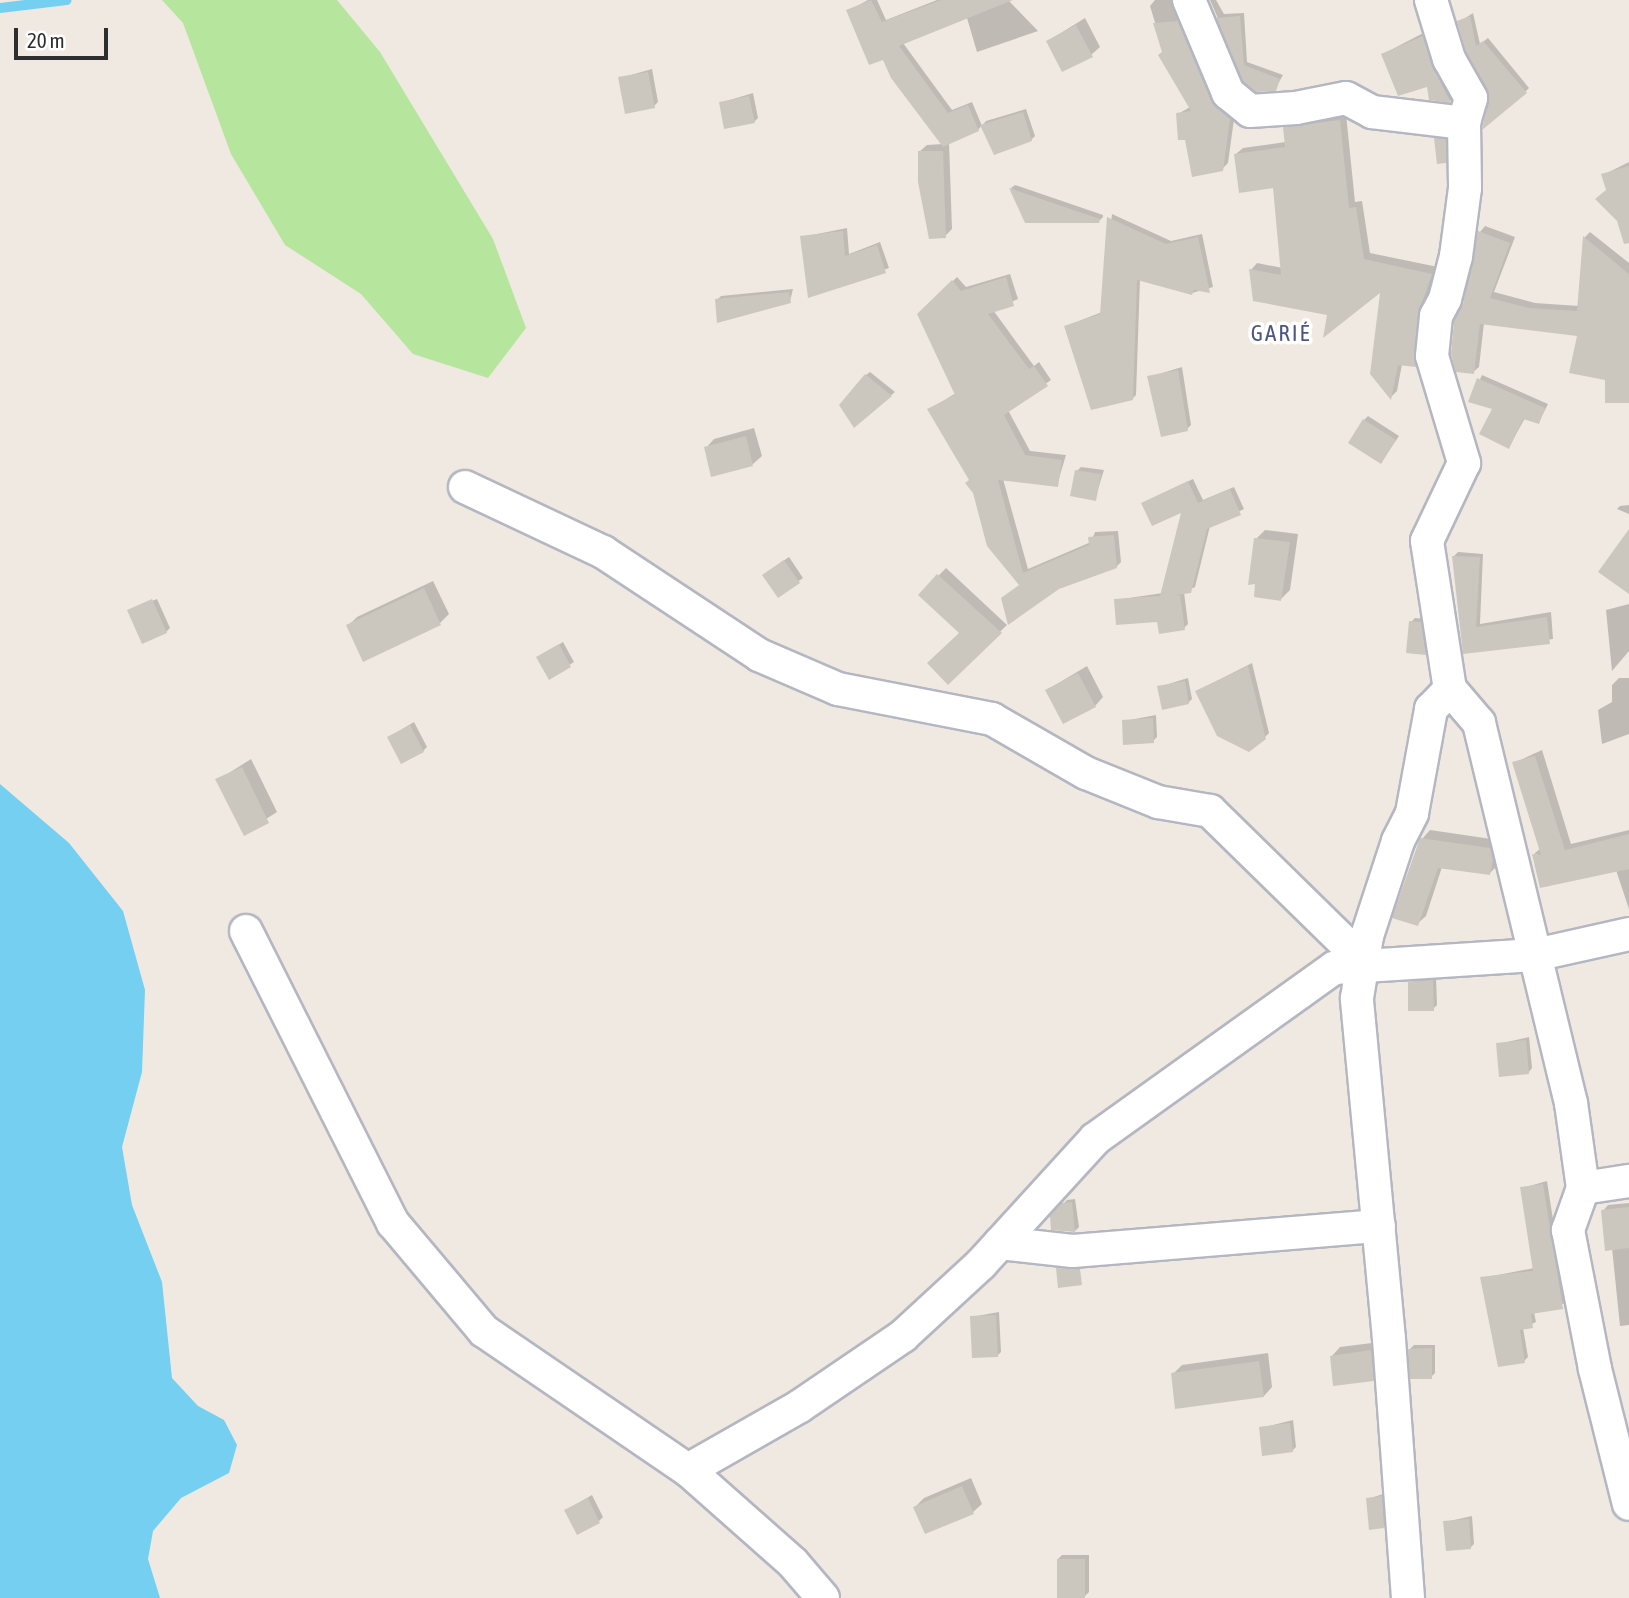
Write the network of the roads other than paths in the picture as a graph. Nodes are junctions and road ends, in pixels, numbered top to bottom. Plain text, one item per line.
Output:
1 (1189, 0) edge
2 (1430, 0) edge
3 (1465, 123) junction
4 (465, 487) dead end
5 (1450, 689) junction
6 (246, 931) dead end
7 (1629, 934) edge
8 (1535, 956) junction
9 (1366, 964) junction
10 (1629, 1181) edge
11 (1583, 1188) junction
12 (1379, 1226) junction
13 (1000, 1243) junction
14 (688, 1470) junction
15 (1629, 1504) edge
16 (823, 1598) edge
17 (1408, 1598) edge

1 - 3 street
2 - 3 street
3 - 5 street
4 - 9 street
5 - 8 street
5 - 9 street
6 - 14 street
7 - 8 street
8 - 9 street
8 - 11 street
9 - 12 street
9 - 13 street
10 - 11 street
11 - 15 street
12 - 13 street
12 - 17 street
13 - 14 street
14 - 16 street

